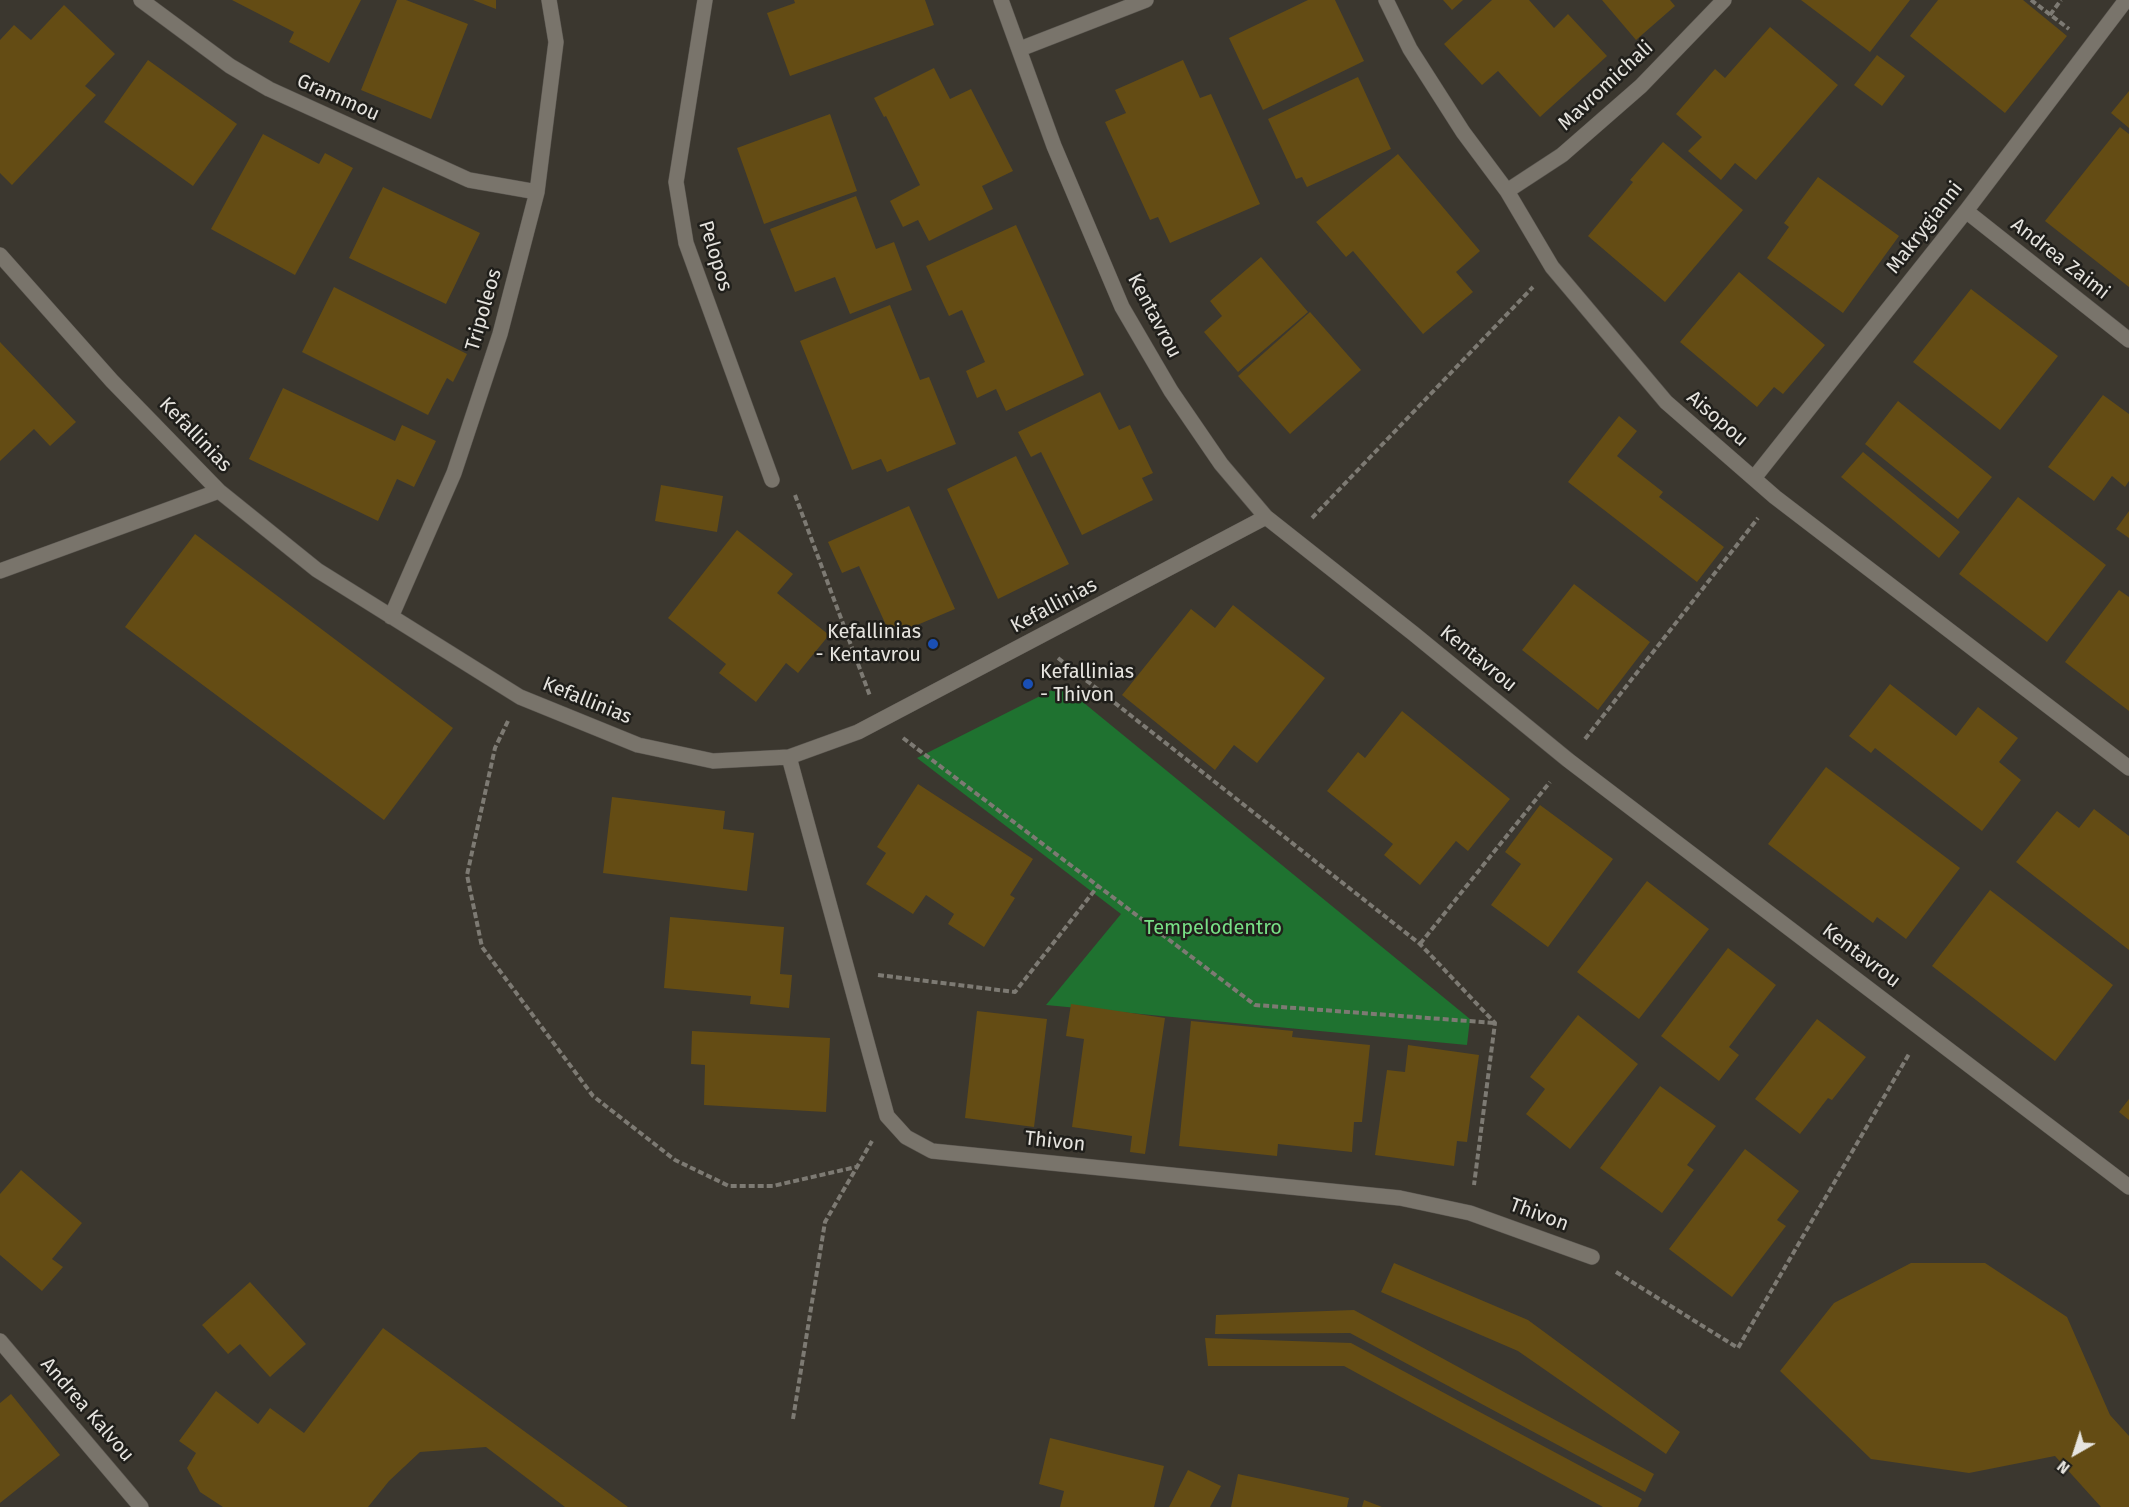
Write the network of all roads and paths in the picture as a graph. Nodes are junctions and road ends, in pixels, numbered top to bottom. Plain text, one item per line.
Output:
1 (141, 0) edge
2 (549, 0) edge
3 (705, 0) edge
4 (1001, 0) edge
5 (1146, 0) edge
6 (1386, 0) edge
7 (1724, 0) edge
8 (2031, 0) edge
9 (2061, 0) edge
10 (2126, 0) edge
11 (2050, 15) junction
12 (2092, 46) junction
13 (1020, 50) junction
14 (1507, 191) junction
15 (537, 192) junction
16 (1966, 211) junction
17 (0, 255) edge
18 (1552, 267) junction
19 (2129, 340) edge
20 (1754, 478) junction
21 (772, 480) joint
22 (219, 491) junction
23 (1775, 496) junction
24 (1266, 518) junction
25 (1292, 539) junction
26 (0, 571) edge
27 (391, 617) junction
28 (1034, 640) junction
29 (520, 697) junction
30 (880, 721) junction
31 (789, 758) junction
32 (1568, 760) junction
33 (2129, 768) edge
34 (1098, 886) junction
35 (1420, 944) junction
36 (847, 971) junction
37 (1495, 1023) junction
38 (1923, 1030) junction
39 (887, 1116) junction
40 (856, 1167) junction
41 (2129, 1187) edge
42 (1470, 1212) junction
43 (1592, 1257) joint
44 (0, 1341) edge
45 (793, 1419) dead end
46 (141, 1507) edge

1 - 15 street, Grammou
2 - 15 street, Tripoleos
3 - 21 street, Pelopos
4 - 13 street, Kentavrou
5 - 13 street
6 - 14 street, Aisopou
7 - 14 street, Mavromichali
8 - 11 path
9 - 11 path
10 - 12 street, Makrygianni
11 - 12 path
12 - 16 street, Makrygianni
13 - 24 street, Kentavrou
14 - 18 street, Aisopou
15 - 27 street, Tripoleos
16 - 19 street, Andrea Zaimi
16 - 20 street, Makrygianni
17 - 22 street, Kefallinias
18 - 20 street, Aisopou
18 - 25 path
20 - 23 street, Aisopou
21 - 30 path
22 - 26 street
22 - 27 street, Kefallinias
23 - 32 path
23 - 33 street, Aisopou
24 - 25 street, Kentavrou
24 - 28 street, Kefallinias
25 - 32 street, Kentavrou
27 - 29 street, Kefallinias
28 - 30 street, Kefallinias
28 - 35 path
29 - 31 street, Kefallinias
29 - 40 path
30 - 31 street, Kefallinias
30 - 34 path
31 - 36 street, Thivon
32 - 35 path
32 - 38 street, Kentavrou
34 - 36 path
34 - 37 path
35 - 37 path
36 - 39 street, Thivon
37 - 42 path
38 - 41 street, Kentavrou
38 - 43 path
39 - 40 path
39 - 42 street, Thivon
40 - 45 path
42 - 43 street, Thivon
44 - 46 street, Andrea Kalvou

